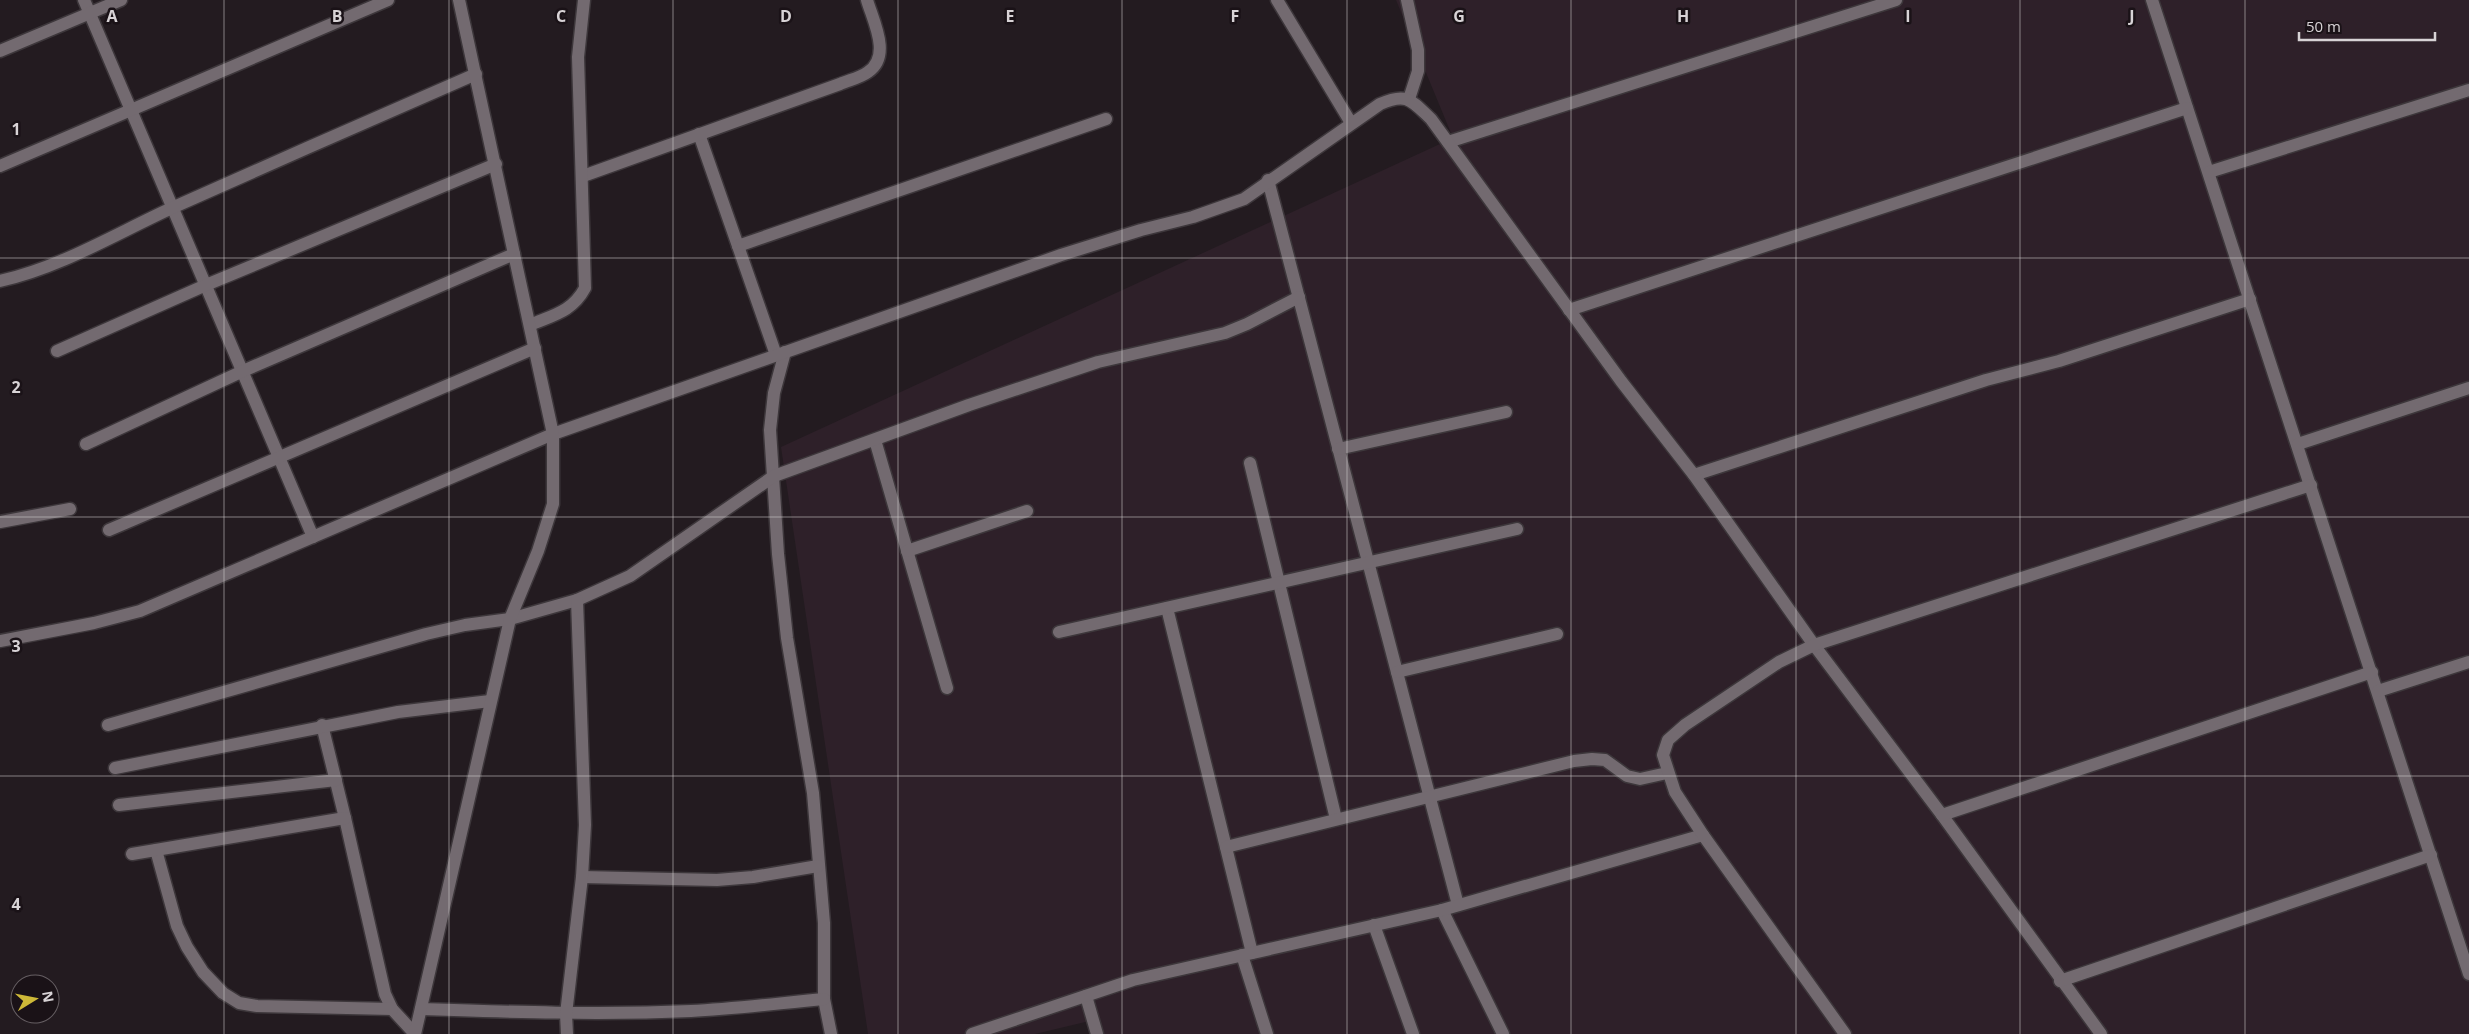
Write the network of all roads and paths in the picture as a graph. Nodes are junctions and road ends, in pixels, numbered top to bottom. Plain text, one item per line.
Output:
1 (84, 0) edge
2 (121, 0) edge
3 (388, 0) edge
4 (459, 0) edge
5 (584, 0) edge
6 (867, 0) edge
7 (1277, 0) edge
8 (1407, 0) edge
9 (1896, 0) edge
10 (2152, 0) edge
11 (90, 13) junction
12 (0, 51) edge
13 (476, 74) junction
14 (2469, 90) edge
15 (1410, 99) junction
16 (2187, 108) junction
17 (131, 109) junction
18 (1106, 119) dead end
19 (1351, 124) junction
20 (699, 134) junction
21 (1448, 142) junction
22 (496, 164) junction
23 (0, 166) edge
24 (2209, 172) junction
25 (583, 176) junction
26 (1268, 180) junction
27 (173, 208) junction
28 (738, 246) junction
29 (514, 254) junction
30 (0, 281) edge
31 (206, 285) junction
32 (1299, 297) junction
33 (2250, 299) junction
34 (1569, 310) junction
35 (530, 325) junction
36 (534, 348) junction
37 (57, 351) dead end
38 (781, 354) junction
39 (242, 372) junction
40 (2469, 388) edge
41 (1506, 412) dead end
42 (553, 434) junction
43 (875, 440) junction
44 (86, 444) dead end
45 (2298, 444) junction
46 (1338, 449) junction
47 (279, 457) junction
48 (1250, 463) dead end
49 (1694, 475) junction
50 (774, 476) junction
51 (2311, 485) junction
52 (70, 509) dead end
53 (1027, 511) dead end
54 (0, 522) edge
55 (1517, 529) dead end
56 (109, 530) dead end
57 (313, 537) junction
58 (907, 551) junction
59 (1368, 564) junction
60 (1279, 583) junction
61 (577, 600) junction
62 (1167, 608) junction
63 (510, 619) junction
64 (1059, 632) dead end
65 (1557, 634) dead end
66 (0, 641) edge
67 (1814, 645) junction
68 (2469, 662) edge
69 (1397, 672) junction
70 (2372, 672) junction
71 (947, 688) dead end
72 (2378, 691) junction
73 (490, 701) junction
74 (108, 724) dead end
75 (322, 725) junction
76 (115, 768) dead end
77 (1668, 773) junction
78 (336, 780) junction
79 (1429, 796) junction
80 (119, 805) dead end
81 (1942, 815) junction
82 (346, 818) junction
83 (1336, 819) junction
84 (1703, 835) junction
85 (1226, 847) junction
86 (156, 850) junction
87 (132, 854) dead end
88 (2431, 855) junction
89 (818, 866) junction
90 (582, 877) junction
91 (1458, 905) junction
92 (1442, 910) junction
93 (1374, 925) junction
94 (1247, 954) junction
95 (2469, 974) edge
96 (2060, 981) junction
97 (1086, 996) junction
98 (824, 999) junction
99 (392, 1009) junction
100 (421, 1009) junction
101 (566, 1014) junction
102 (415, 1034) edge
103 (568, 1034) edge
104 (831, 1034) edge
105 (972, 1034) edge
106 (1097, 1034) edge
107 (1267, 1034) edge
108 (1413, 1034) edge
109 (1503, 1034) edge
110 (1845, 1034) edge
111 (2101, 1034) edge

1 - 11 street
2 - 11 street
3 - 17 street
4 - 13 street
5 - 25 street
6 - 20 street
7 - 19 street
8 - 15 street
9 - 21 street
10 - 16 street
11 - 12 street
11 - 17 street
13 - 22 street
13 - 27 street
14 - 24 street
15 - 19 street
15 - 21 street
16 - 24 street
16 - 34 street
17 - 23 street
17 - 27 street
18 - 28 street
19 - 26 street
20 - 25 street
20 - 28 street
21 - 34 street
22 - 29 street
22 - 31 street
24 - 33 street
25 - 35 street
26 - 32 street
26 - 38 street
27 - 30 street
27 - 31 street
28 - 38 street
29 - 35 street
29 - 39 street
31 - 37 street
31 - 39 street
32 - 43 street
32 - 46 street
33 - 45 street
33 - 49 street
34 - 49 street
35 - 36 street
36 - 42 street
36 - 47 street
38 - 42 street
38 - 50 street
39 - 44 street
39 - 47 street
40 - 45 street
41 - 46 street
42 - 57 street
42 - 63 street
43 - 50 street
43 - 58 street
45 - 51 street
46 - 59 street
47 - 56 street
47 - 57 street
48 - 60 street
49 - 67 street
50 - 61 street
50 - 89 street
51 - 67 street
51 - 70 street
52 - 54 street
53 - 58 street
55 - 59 street
57 - 66 street
58 - 71 street
59 - 60 street
59 - 69 street
60 - 62 street
60 - 83 street
61 - 63 street
61 - 90 street
62 - 64 street
62 - 85 street
63 - 73 street
63 - 74 street
65 - 69 street
67 - 77 street
67 - 81 street
68 - 72 street
69 - 79 street
70 - 72 street
70 - 81 street
72 - 88 street
73 - 75 street
73 - 100 street
75 - 76 street
75 - 78 street
77 - 79 street
77 - 84 street
78 - 80 street
78 - 82 street
79 - 83 street
79 - 91 street
81 - 96 street
82 - 86 street
82 - 99 street
83 - 85 street
84 - 91 street
84 - 110 street
85 - 94 street
86 - 87 street
86 - 99 street
88 - 95 street
88 - 96 street
89 - 90 street
89 - 98 street
90 - 101 street
91 - 92 street
92 - 93 street
92 - 109 street
93 - 94 street
93 - 108 street
94 - 97 street
94 - 107 street
96 - 111 street
97 - 105 street
97 - 106 street
98 - 101 street
98 - 104 street
99 - 102 street
100 - 101 street
100 - 102 street
101 - 103 street

